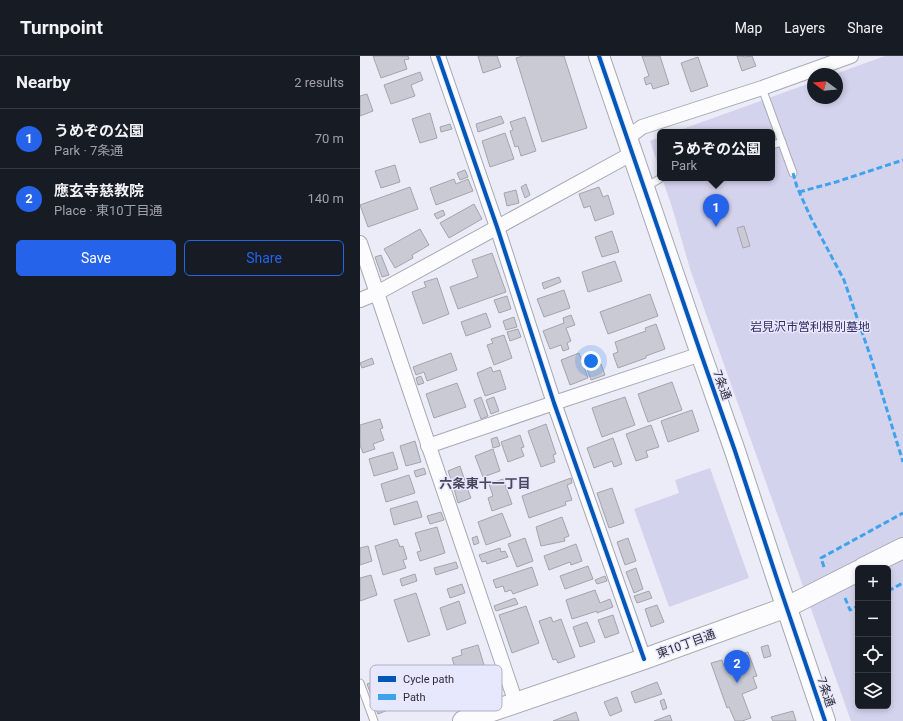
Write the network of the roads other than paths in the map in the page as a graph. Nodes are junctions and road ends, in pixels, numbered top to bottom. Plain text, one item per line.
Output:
1 (438, 56) edge
2 (599, 56) edge
3 (852, 56) edge
4 (762, 88) junction
5 (782, 142) junction
6 (775, 144) edge
7 (630, 145) junction
8 (793, 173) dead end
9 (657, 180) edge
10 (644, 188) junction
11 (497, 227) junction
12 (360, 243) edge
13 (377, 293) junction
14 (360, 300) edge
15 (701, 354) junction
16 (554, 403) junction
17 (428, 446) junction
18 (903, 548) edge
19 (869, 565) edge
20 (855, 573) edge
21 (787, 607) junction
22 (644, 659) junction
23 (360, 683) edge
24 (516, 703) junction
25 (502, 708) edge
26 (370, 710) edge
27 (370, 711) edge
28 (492, 711) edge
29 (374, 721) edge
30 (463, 721) edge
31 (825, 721) edge

1 - 11 street
2 - 7 street, 7条通
3 - 4 street
4 - 5 lane
4 - 7 street
5 - 6 lane
5 - 8 lane
7 - 10 street, 7条通
7 - 11 street
9 - 10 lane
10 - 15 street, 7条通
11 - 13 street
11 - 16 street
12 - 13 street
13 - 14 street
13 - 17 street
15 - 16 street
15 - 21 street, 7条通
16 - 17 street
16 - 22 street
17 - 24 street
18 - 19 street
20 - 21 street, 東10丁目通
21 - 22 street, 東10丁目通
21 - 31 street, 7条通
22 - 24 street, 東10丁目通
23 - 26 lane
24 - 25 street, 東10丁目通
27 - 29 lane
28 - 30 street, 東10丁目通

